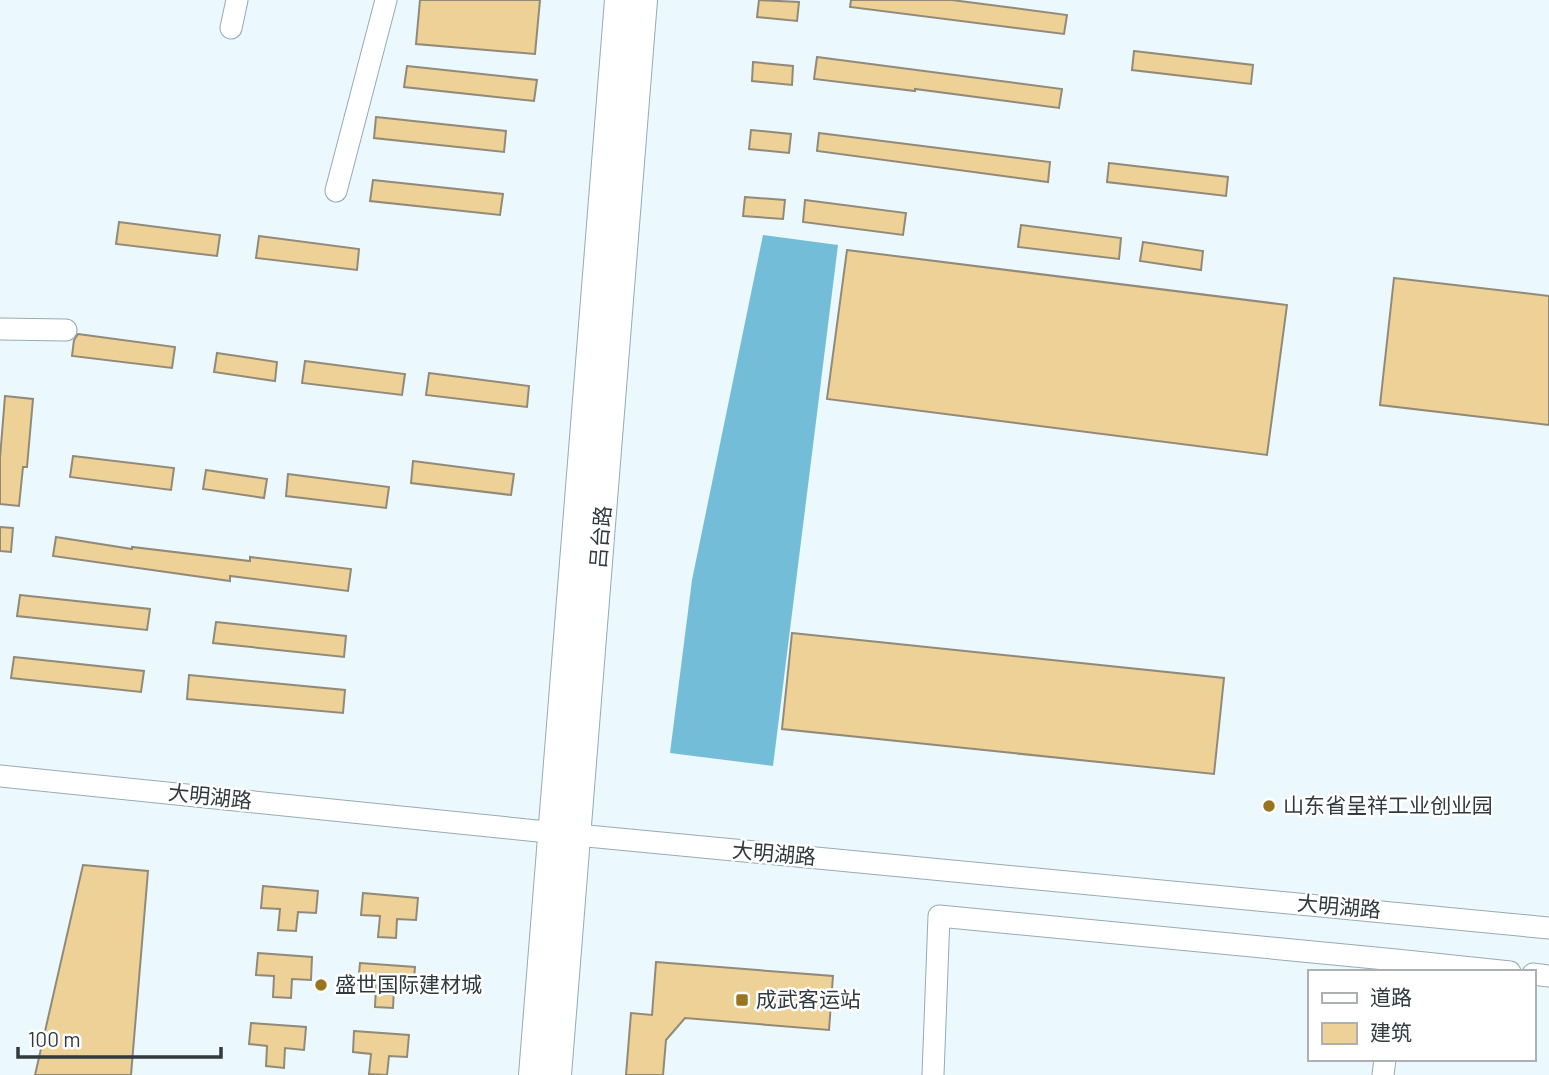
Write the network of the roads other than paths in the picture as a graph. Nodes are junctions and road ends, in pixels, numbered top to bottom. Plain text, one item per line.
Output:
1 (237, 0) edge
2 (386, 0) edge
3 (618, 0) edge
4 (644, 0) edge
5 (231, 28) dead end
6 (336, 191) dead end
7 (0, 329) edge
8 (66, 330) dead end
9 (0, 776) edge
10 (551, 832) junction
11 (577, 835) junction
12 (1549, 928) edge
13 (1395, 966) edge
14 (1472, 970) edge
15 (532, 1075) edge
16 (558, 1075) edge
17 (933, 1075) edge

1 - 5 street
2 - 6 street
3 - 10 main road, 吕台路
4 - 11 main road, 吕台路
7 - 8 street
9 - 10 street, 大明湖路
10 - 11 street, 大明湖路
10 - 15 main road, 吕台路
11 - 12 street, 大明湖路
11 - 16 main road, 吕台路
13 - 14 street
13 - 17 street

